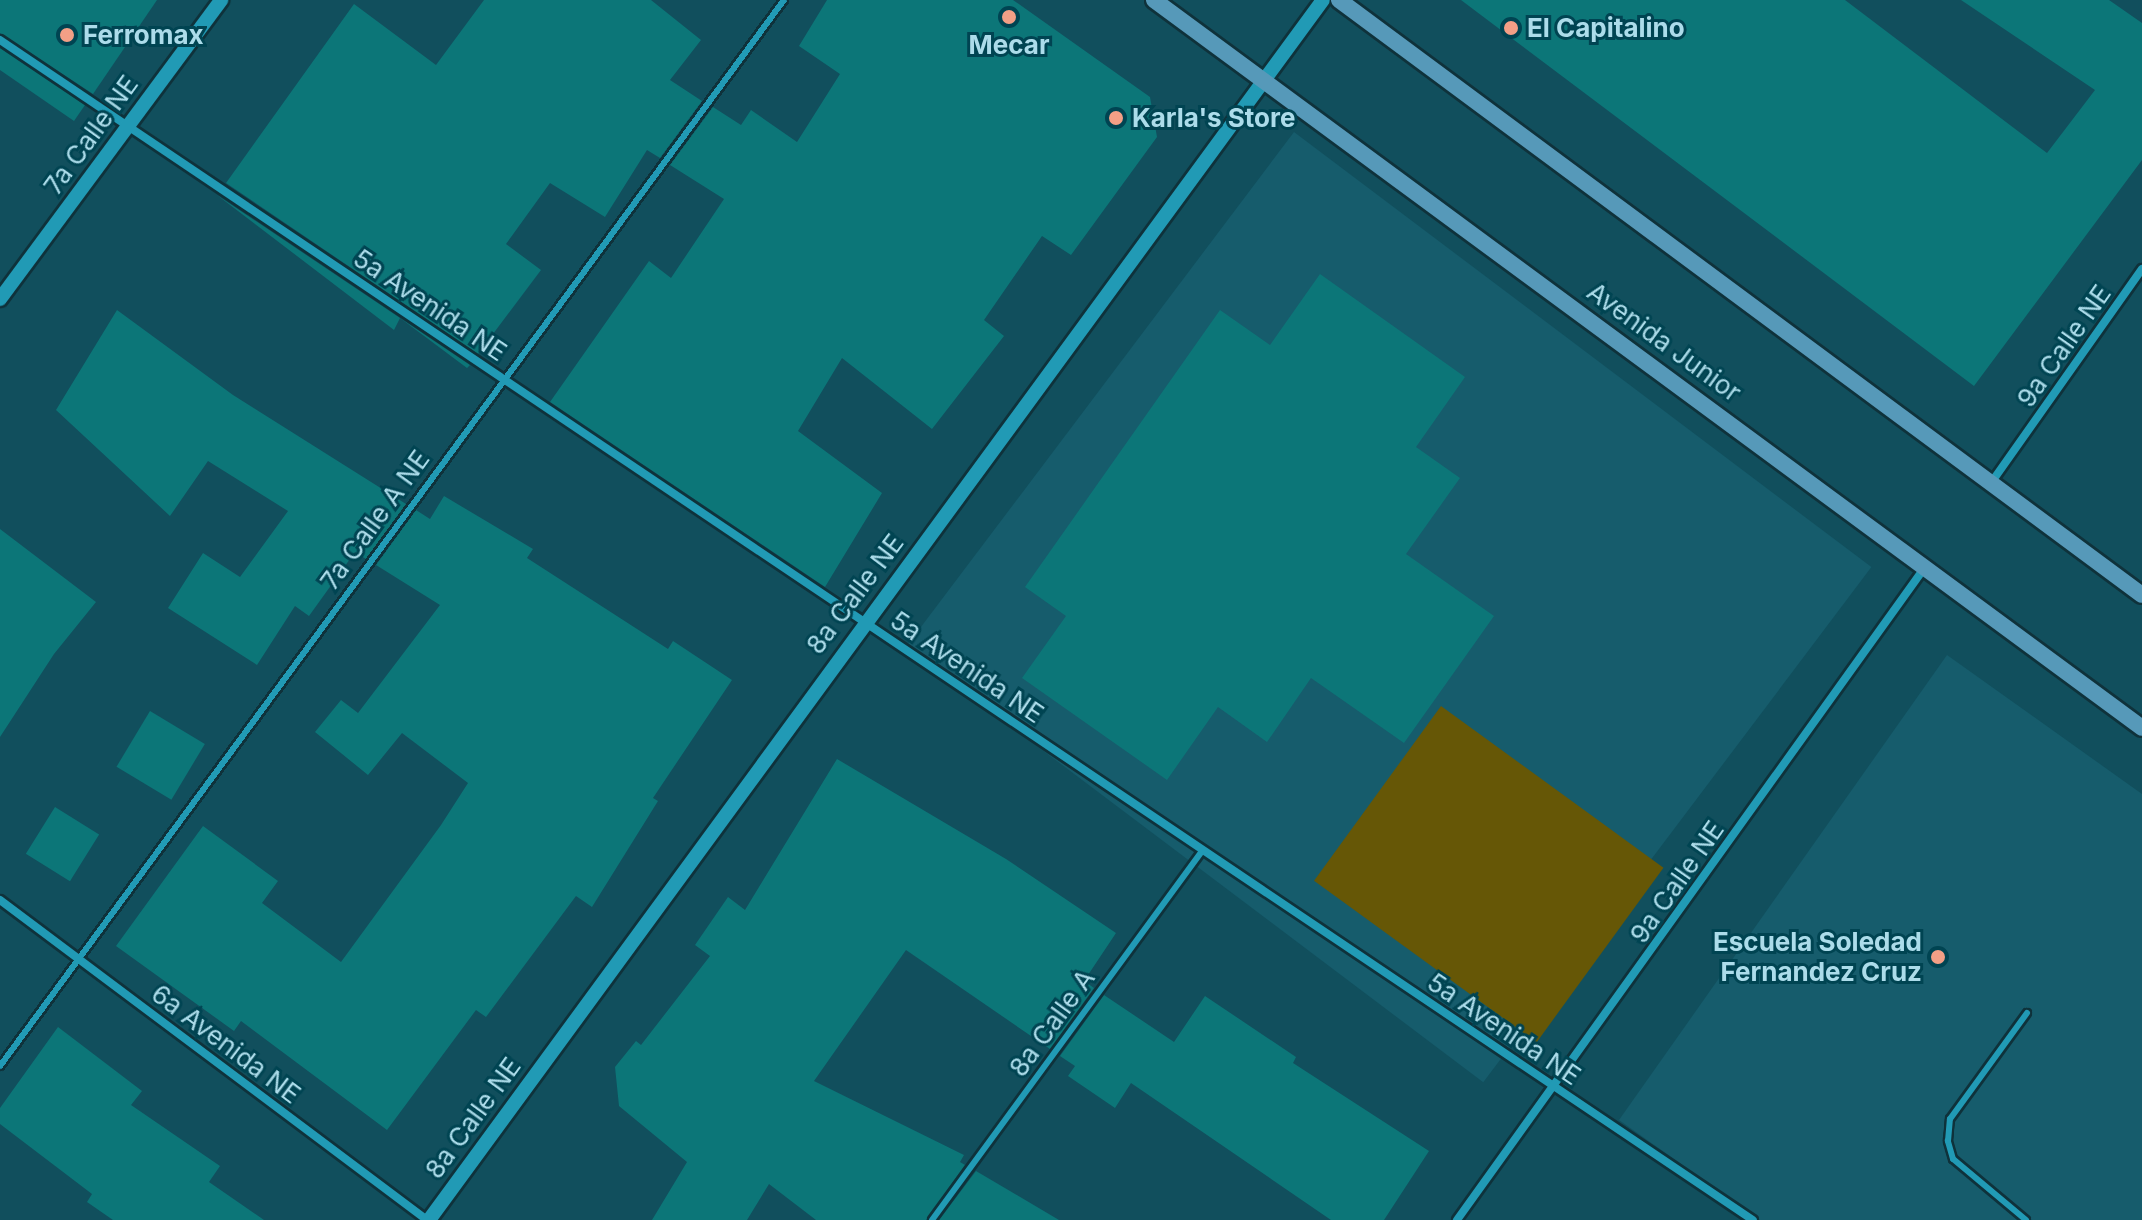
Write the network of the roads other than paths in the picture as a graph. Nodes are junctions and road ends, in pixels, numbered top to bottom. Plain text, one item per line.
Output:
1 (221, 0) edge
2 (784, 0) edge
3 (1154, 0) edge
4 (1323, 0) edge
5 (1339, 0) edge
6 (0, 40) edge
7 (1265, 79) junction
8 (127, 125) junction
9 (2142, 269) edge
10 (0, 299) edge
11 (503, 378) junction
12 (1991, 484) junction
13 (1927, 565) junction
14 (2142, 595) edge
15 (864, 621) junction
16 (2142, 728) edge
17 (1203, 850) junction
18 (0, 900) edge
19 (79, 959) junction
20 (2027, 1013) dead end
21 (0, 1066) edge
22 (1555, 1088) junction
23 (428, 1220) edge
24 (932, 1220) edge
25 (1457, 1220) edge
26 (1753, 1220) edge
27 (2026, 1220) edge

1 - 8 street, 7a Calle NE
2 - 11 lane, 7a Calle A NE
3 - 7 main road, Avenida Junior
4 - 7 street, 8a Calle NE
5 - 12 main road
6 - 8 street, 5a Avenida NE
7 - 13 main road, Avenida Junior
7 - 15 street, 8a Calle NE
8 - 10 street, 7a Calle NE
8 - 11 street, 5a Avenida NE
9 - 12 street, 9a Calle NE
11 - 15 street, 5a Avenida NE
11 - 19 lane, 7a Calle A NE
12 - 14 main road
13 - 16 main road, Avenida Junior
13 - 22 street, 9a Calle NE
15 - 17 street, 5a Avenida NE
15 - 23 street, 8a Calle NE
17 - 22 street, 5a Avenida NE
17 - 24 lane, 8a Calle A
18 - 19 street, 6a Avenida NE
19 - 21 lane, 7a Calle A NE
19 - 23 street, 6a Avenida NE
20 - 27 lane
22 - 25 street, 9a Calle NE
22 - 26 street, 5a Avenida NE

